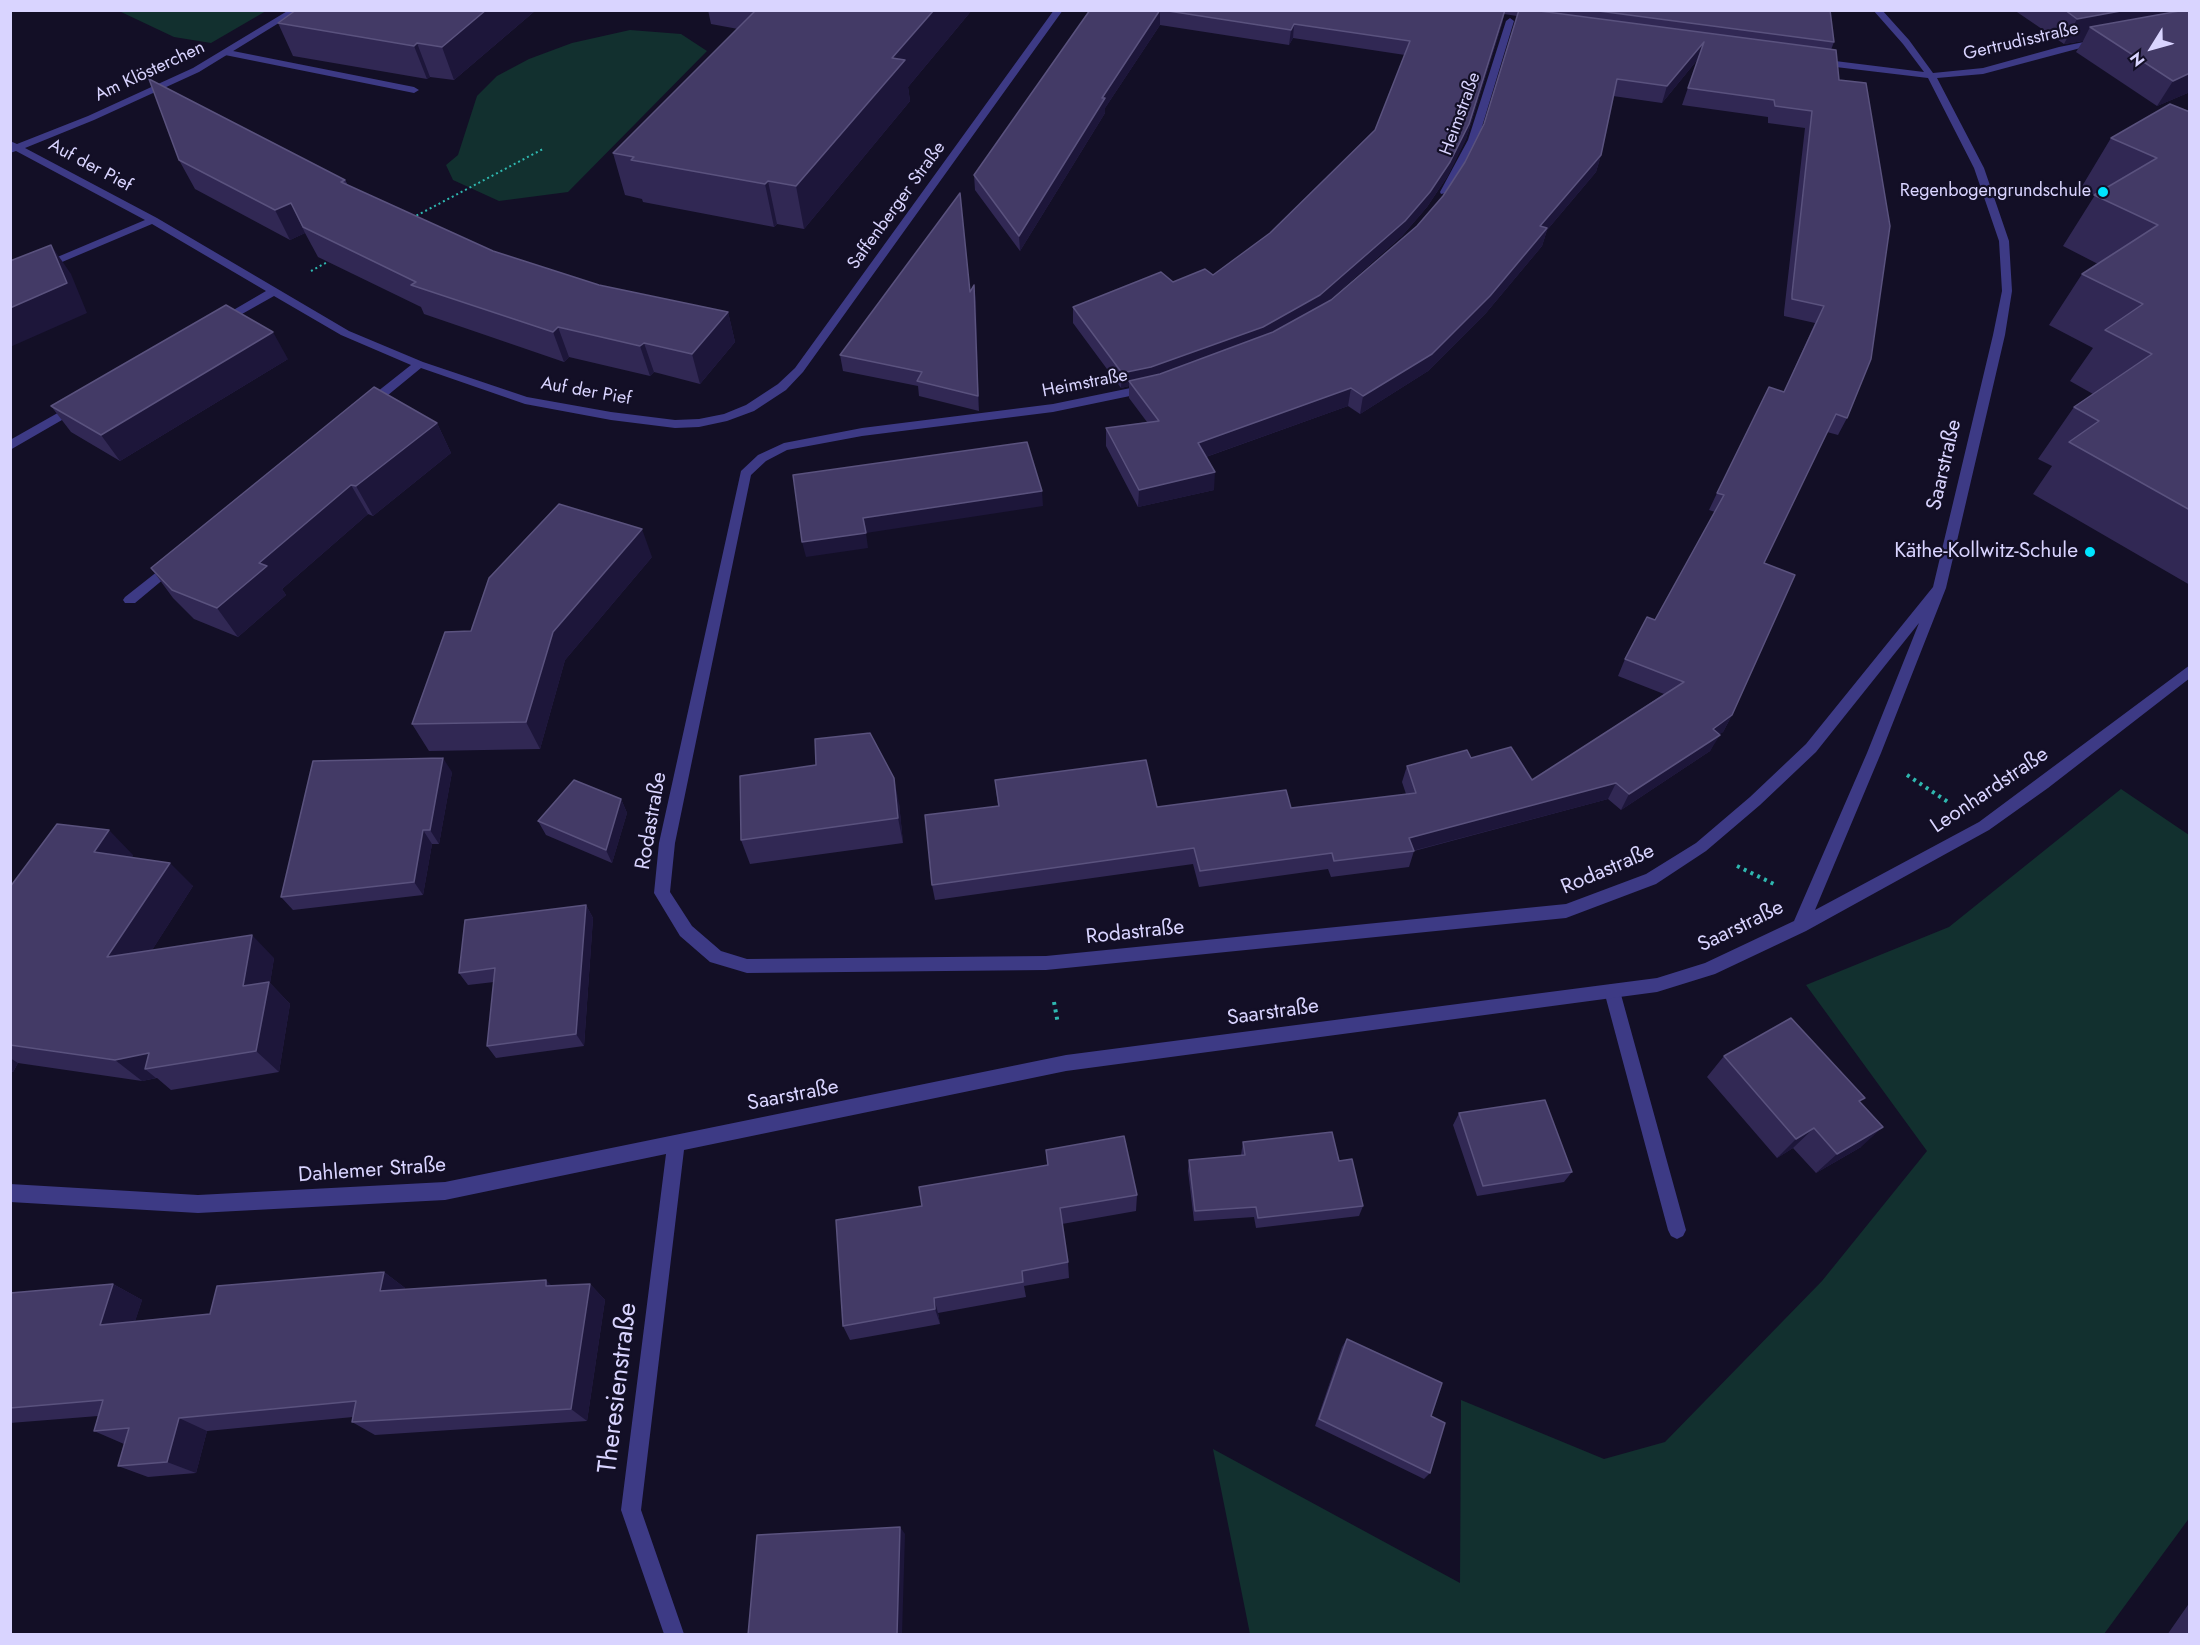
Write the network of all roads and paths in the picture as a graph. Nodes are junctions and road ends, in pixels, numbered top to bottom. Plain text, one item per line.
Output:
1 (296, 10) edge
2 (1059, 10) edge
3 (1877, 10) edge
4 (1510, 21) dead end
5 (2113, 40) edge
6 (228, 53) junction
7 (1814, 61) edge
8 (1931, 76) junction
9 (414, 90) dead end
10 (12, 147) edge
11 (543, 149) dead end
12 (1439, 202) edge
13 (153, 220) junction
14 (408, 220) edge
15 (336, 258) edge
16 (10, 281) edge
17 (274, 291) junction
18 (213, 326) edge
19 (419, 364) junction
20 (1165, 383) edge
21 (92, 398) edge
22 (750, 408) joint
23 (355, 416) edge
24 (10, 446) edge
25 (745, 474) joint
26 (184, 556) edge
27 (1939, 588) junction
28 (130, 600) dead end
29 (2190, 670) edge
30 (1874, 753) junction
31 (1984, 826) junction
32 (1701, 847) junction
33 (1809, 901) junction
34 (1800, 926) junction
35 (1046, 963) junction
36 (1612, 991) junction
37 (1066, 1063) junction
38 (731, 1131) joint
39 (676, 1143) junction
40 (10, 1193) edge
41 (1677, 1230) dead end
42 (674, 1635) edge

1 - 6 street, Am Klösterchen
2 - 22 street, Saffenberger Straße
3 - 8 street, Saarstraße
4 - 12 street, Heimstraße
5 - 8 street, Gertrudisstraße
6 - 9 street
6 - 10 street, Am Klösterchen
7 - 8 street, Gertrudisstraße
8 - 27 street, Saarstraße
10 - 13 street, Auf der Pief
11 - 14 path
13 - 16 street
13 - 17 street, Auf der Pief
15 - 17 path
17 - 18 street
17 - 19 street, Auf der Pief
19 - 22 street, Auf der Pief
19 - 23 street
20 - 25 street, Heimstraße
21 - 24 street
25 - 35 street, Rodastraße
26 - 28 street
27 - 30 street, Saarstraße
27 - 32 street, Rodastraße
29 - 31 street, Leonhardstraße
30 - 31 path
30 - 33 street, Saarstraße
31 - 34 street, Leonhardstraße
32 - 33 path
32 - 35 street, Rodastraße
33 - 34 street, Saarstraße
34 - 36 street, Saarstraße
35 - 37 path
36 - 37 street, Saarstraße
36 - 41 street
37 - 38 street, Saarstraße
38 - 39 street, Dahlemer Straße
39 - 40 street, Dahlemer Straße
39 - 42 street, Theresienstraße

